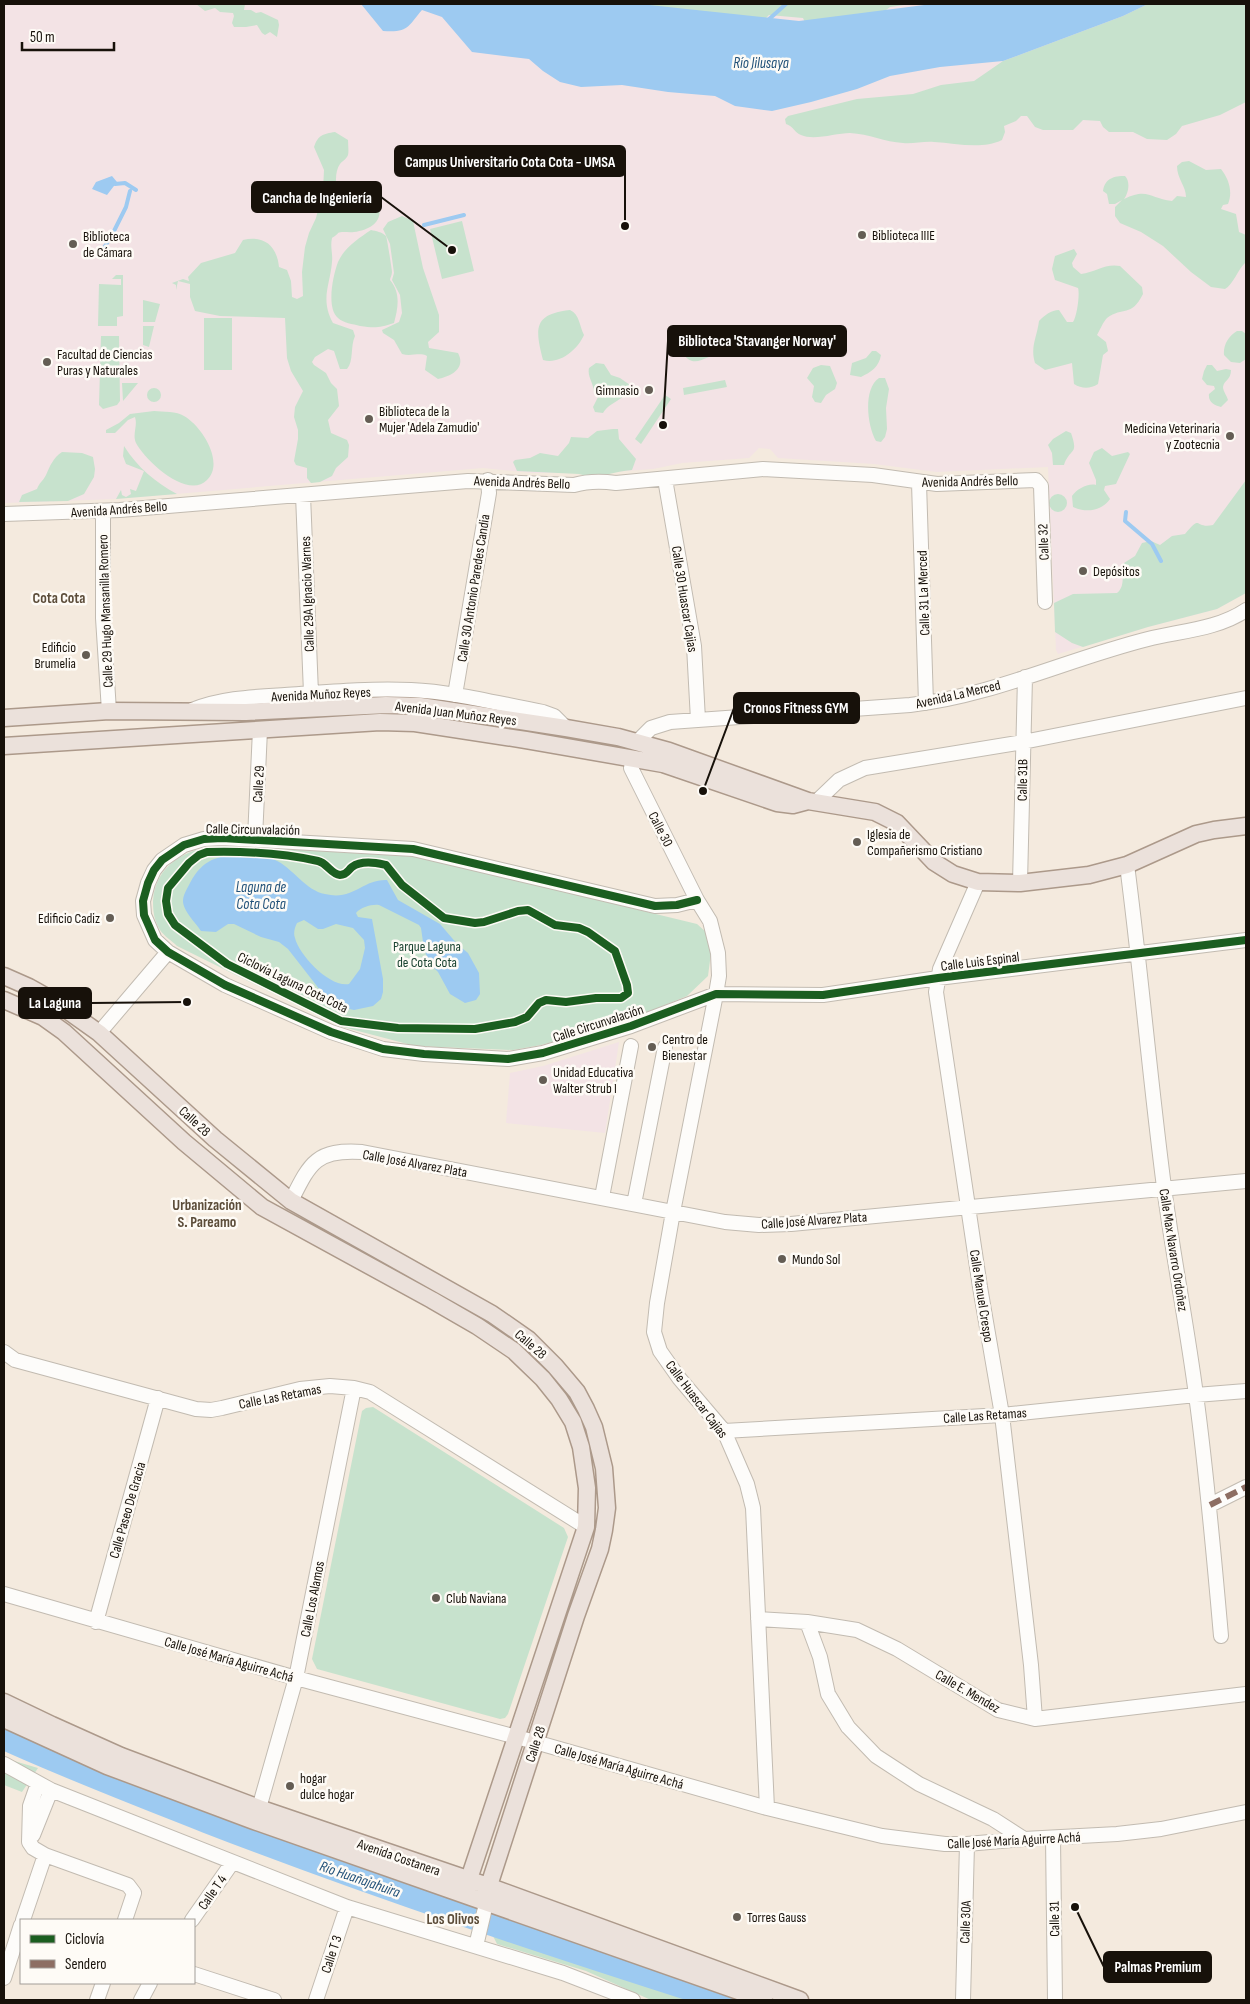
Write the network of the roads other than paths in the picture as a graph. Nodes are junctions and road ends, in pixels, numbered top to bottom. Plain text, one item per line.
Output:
1 (666, 479) junction
2 (488, 480) junction
3 (1039, 482) joint
4 (919, 483) junction
5 (303, 495) junction
6 (102, 512) junction
7 (4, 514) edge
8 (1046, 602) dead end
9 (1246, 610) edge
10 (1025, 677) junction
11 (312, 693) junction
12 (455, 694) junction
13 (1246, 698) edge
14 (926, 703) junction
15 (109, 711) junction
16 (189, 711) junction
17 (4, 718) edge
18 (698, 720) junction
19 (566, 728) junction
20 (260, 730) junction
21 (1023, 742) junction
22 (4, 746) edge
23 (635, 750) junction
24 (812, 801) junction
25 (1246, 826) edge
26 (255, 838) junction
27 (1127, 865) junction
28 (978, 882) junction
29 (1020, 882) junction
30 (697, 900) junction
31 (1246, 940) edge
32 (168, 952) junction
33 (1138, 953) junction
34 (4, 976) edge
35 (938, 978) junction
36 (716, 994) junction
37 (4, 1000) edge
38 (76, 1016) junction
39 (64, 1032) junction
40 (99, 1033) junction
41 (631, 1046) dead end
42 (665, 1046) dead end
43 (1246, 1181) edge
44 (1164, 1189) junction
45 (602, 1197) junction
46 (291, 1201) junction
47 (634, 1204) junction
48 (969, 1208) junction
49 (673, 1212) junction
50 (281, 1218) junction
51 (442, 1284) junction
52 (432, 1300) junction
53 (7, 1358) edge
54 (556, 1366) junction
55 (543, 1379) junction
56 (354, 1388) junction
57 (1246, 1392) edge
58 (1196, 1395) junction
59 (158, 1398) junction
60 (1002, 1415) junction
61 (724, 1431) junction
62 (1246, 1487) edge
63 (1210, 1505) junction
64 (586, 1527) junction
65 (604, 1530) junction
66 (4, 1594) edge
67 (558, 1610) junction
68 (576, 1616) junction
69 (758, 1619) junction
70 (96, 1622) junction
71 (807, 1622) junction
72 (1221, 1636) dead end
73 (296, 1678) junction
74 (1246, 1694) edge
75 (4, 1702) edge
76 (4, 1719) edge
77 (1035, 1719) junction
78 (515, 1737) junction
79 (535, 1742) junction
80 (4, 1764) edge
81 (38, 1783) junction
82 (51, 1790) junction
83 (767, 1808) junction
84 (1246, 1812) edge
85 (257, 1814) junction
86 (1053, 1838) junction
87 (1024, 1839) junction
88 (29, 1842) junction
89 (967, 1844) junction
90 (45, 1855) junction
91 (232, 1863) junction
92 (466, 1887) junction
93 (485, 1898) junction
94 (347, 1907) junction
95 (23, 1919) edge
96 (125, 1919) edge
97 (193, 1919) edge
98 (20, 1928) edge
99 (476, 1946) junction
100 (195, 1974) edge
101 (4, 1978) edge
102 (103, 1984) edge
103 (149, 1984) edge
104 (97, 2000) edge
105 (141, 2000) edge
106 (274, 2000) edge
107 (316, 2000) edge
108 (633, 2000) edge
109 (764, 2000) edge
110 (800, 2000) edge
111 (963, 2000) edge
112 (1056, 2000) edge

1 - 2 street, Avenida Andrés Bello
1 - 4 street, Avenida Andrés Bello
1 - 18 street, Calle 30 Huascar Cajias
2 - 5 street, Avenida Andrés Bello
2 - 12 street, Calle 30 Antonio Paredes Candia
3 - 4 street, Avenida Andrés Bello
3 - 8 street, Calle 32
4 - 14 street, Calle 31 La Merced
5 - 6 street, Avenida Andrés Bello
5 - 11 street, Calle 29A Ignacio Warnes
6 - 7 street, Avenida Andrés Bello
6 - 15 street, Calle 29 Hugo Mansanilla Romero
9 - 10 street, Avenida La Merced
10 - 14 street, Avenida La Merced
10 - 21 street, Calle 31B
11 - 12 street, Avenida Muñoz Reyes
11 - 16 street, Avenida Muñoz Reyes
12 - 19 street, Avenida Muñoz Reyes
13 - 21 street
14 - 18 street, Avenida La Merced
15 - 16 main road, Avenida Juan Muñoz Reyes
15 - 17 main road, Avenida Juan Muñoz Reyes
16 - 19 main road, Avenida Juan Muñoz Reyes
18 - 23 street, Avenida La Merced
19 - 23 main road, Avenida Juan Muñoz Reyes
20 - 22 main road, Avenida Juan Muñoz Reyes
20 - 23 main road, Avenida Juan Muñoz Reyes
20 - 26 street, Calle 29
21 - 24 street
21 - 29 street, Calle 31B
23 - 24 main road, Avenida Juan Muñoz Reyes
23 - 30 street, Calle 30
24 - 28 main road, Avenida Juan Muñoz Reyes
25 - 27 main road, Avenida Juan Muñoz Reyes
26 - 30 street, Calle Circunvalación
26 - 32 street, Calle Circunvalación
27 - 29 main road, Avenida Juan Muñoz Reyes
27 - 33 street, Calle Max Navarro Ordoñez
28 - 29 main road, Avenida Juan Muñoz Reyes
28 - 35 street, Calle Manuel Crespo
30 - 36 street
31 - 33 street, Calle Luis Espinal
32 - 36 street, Calle Circunvalación
32 - 40 street
33 - 35 street, Calle Luis Espinal
33 - 44 street, Calle Max Navarro Ordoñez
34 - 38 main road, Calle 28
35 - 36 street, Calle Luis Espinal
35 - 48 street, Calle Manuel Crespo
36 - 49 street, Calle Huascar Cajias
37 - 39 main road, Calle 28
38 - 39 main road
38 - 40 main road, Calle 28
39 - 50 main road, Calle 28
40 - 46 main road, Calle 28
41 - 45 street
42 - 47 street
43 - 44 street, Calle José Alvarez Plata
44 - 48 street, Calle José Alvarez Plata
44 - 58 street, Calle Max Navarro Ordoñez
45 - 46 street, Calle José Alvarez Plata
45 - 47 street, Calle José Alvarez Plata
46 - 50 main road
46 - 51 main road, Calle 28
47 - 49 street, Calle José Alvarez Plata
48 - 49 street, Calle José Alvarez Plata
48 - 60 street, Calle Manuel Crespo
49 - 61 street, Calle Huascar Cajias
50 - 52 main road, Calle 28
51 - 52 main road
51 - 54 main road, Calle 28
52 - 55 main road, Calle 28
53 - 59 street, Calle Las Retamas
54 - 55 main road
54 - 65 main road, Calle 28
55 - 64 main road, Calle 28
56 - 59 street, Calle Las Retamas
56 - 64 street, Calle Las Retamas
56 - 73 street, Calle Los Alamos
57 - 58 street, Calle Las Retamas
58 - 60 street, Calle Las Retamas
58 - 63 street, Calle Max Navarro Ordoñez
59 - 70 street, Calle Paseo De Gracia
60 - 61 street, Calle Las Retamas
60 - 77 street, Calle Manuel Crespo
61 - 69 street, Calle Huascar Cajias
62 - 63 street
63 - 72 street, Calle Max Navarro Ordoñez
64 - 65 main road
64 - 67 main road, Calle 28
65 - 68 main road, Calle 28
66 - 70 street, Calle José María Aguirre Achá
67 - 68 main road
67 - 78 main road, Calle 28
68 - 79 main road, Calle 28
69 - 71 street, Calle E. Mendez
69 - 83 street, Calle Huascar Cajias
70 - 73 street, Calle José María Aguirre Achá
71 - 77 street, Calle E. Mendez
71 - 87 street
73 - 78 street, Calle José María Aguirre Achá
73 - 85 street, Calle Los Alamos
74 - 77 street, Calle E. Mendez
75 - 85 main road, Avenida Costanera
76 - 85 main road, Avenida Costanera
78 - 79 street, Calle José María Aguirre Achá
78 - 92 main road, Calle 28
79 - 83 street, Calle José María Aguirre Achá
79 - 93 main road, Calle 28
80 - 81 street
81 - 82 street
81 - 88 street
82 - 88 street
82 - 91 street
83 - 89 street, Calle José María Aguirre Achá
84 - 86 street, Calle José María Aguirre Achá
85 - 92 main road, Avenida Costanera
86 - 87 street, Calle José María Aguirre Achá
86 - 112 street, Calle 31
87 - 89 street, Calle José María Aguirre Achá
88 - 90 street
89 - 111 street, Calle 30A
90 - 95 street
90 - 96 street
91 - 94 street
91 - 97 street, Calle T 4
92 - 93 main road, Avenida Costanera
93 - 99 street, Calle 28
93 - 109 main road, Avenida Costanera
93 - 110 main road, Avenida Costanera
94 - 99 street
94 - 107 street, Calle T 3
98 - 101 street
99 - 108 street
100 - 106 street
102 - 104 street
103 - 105 street

